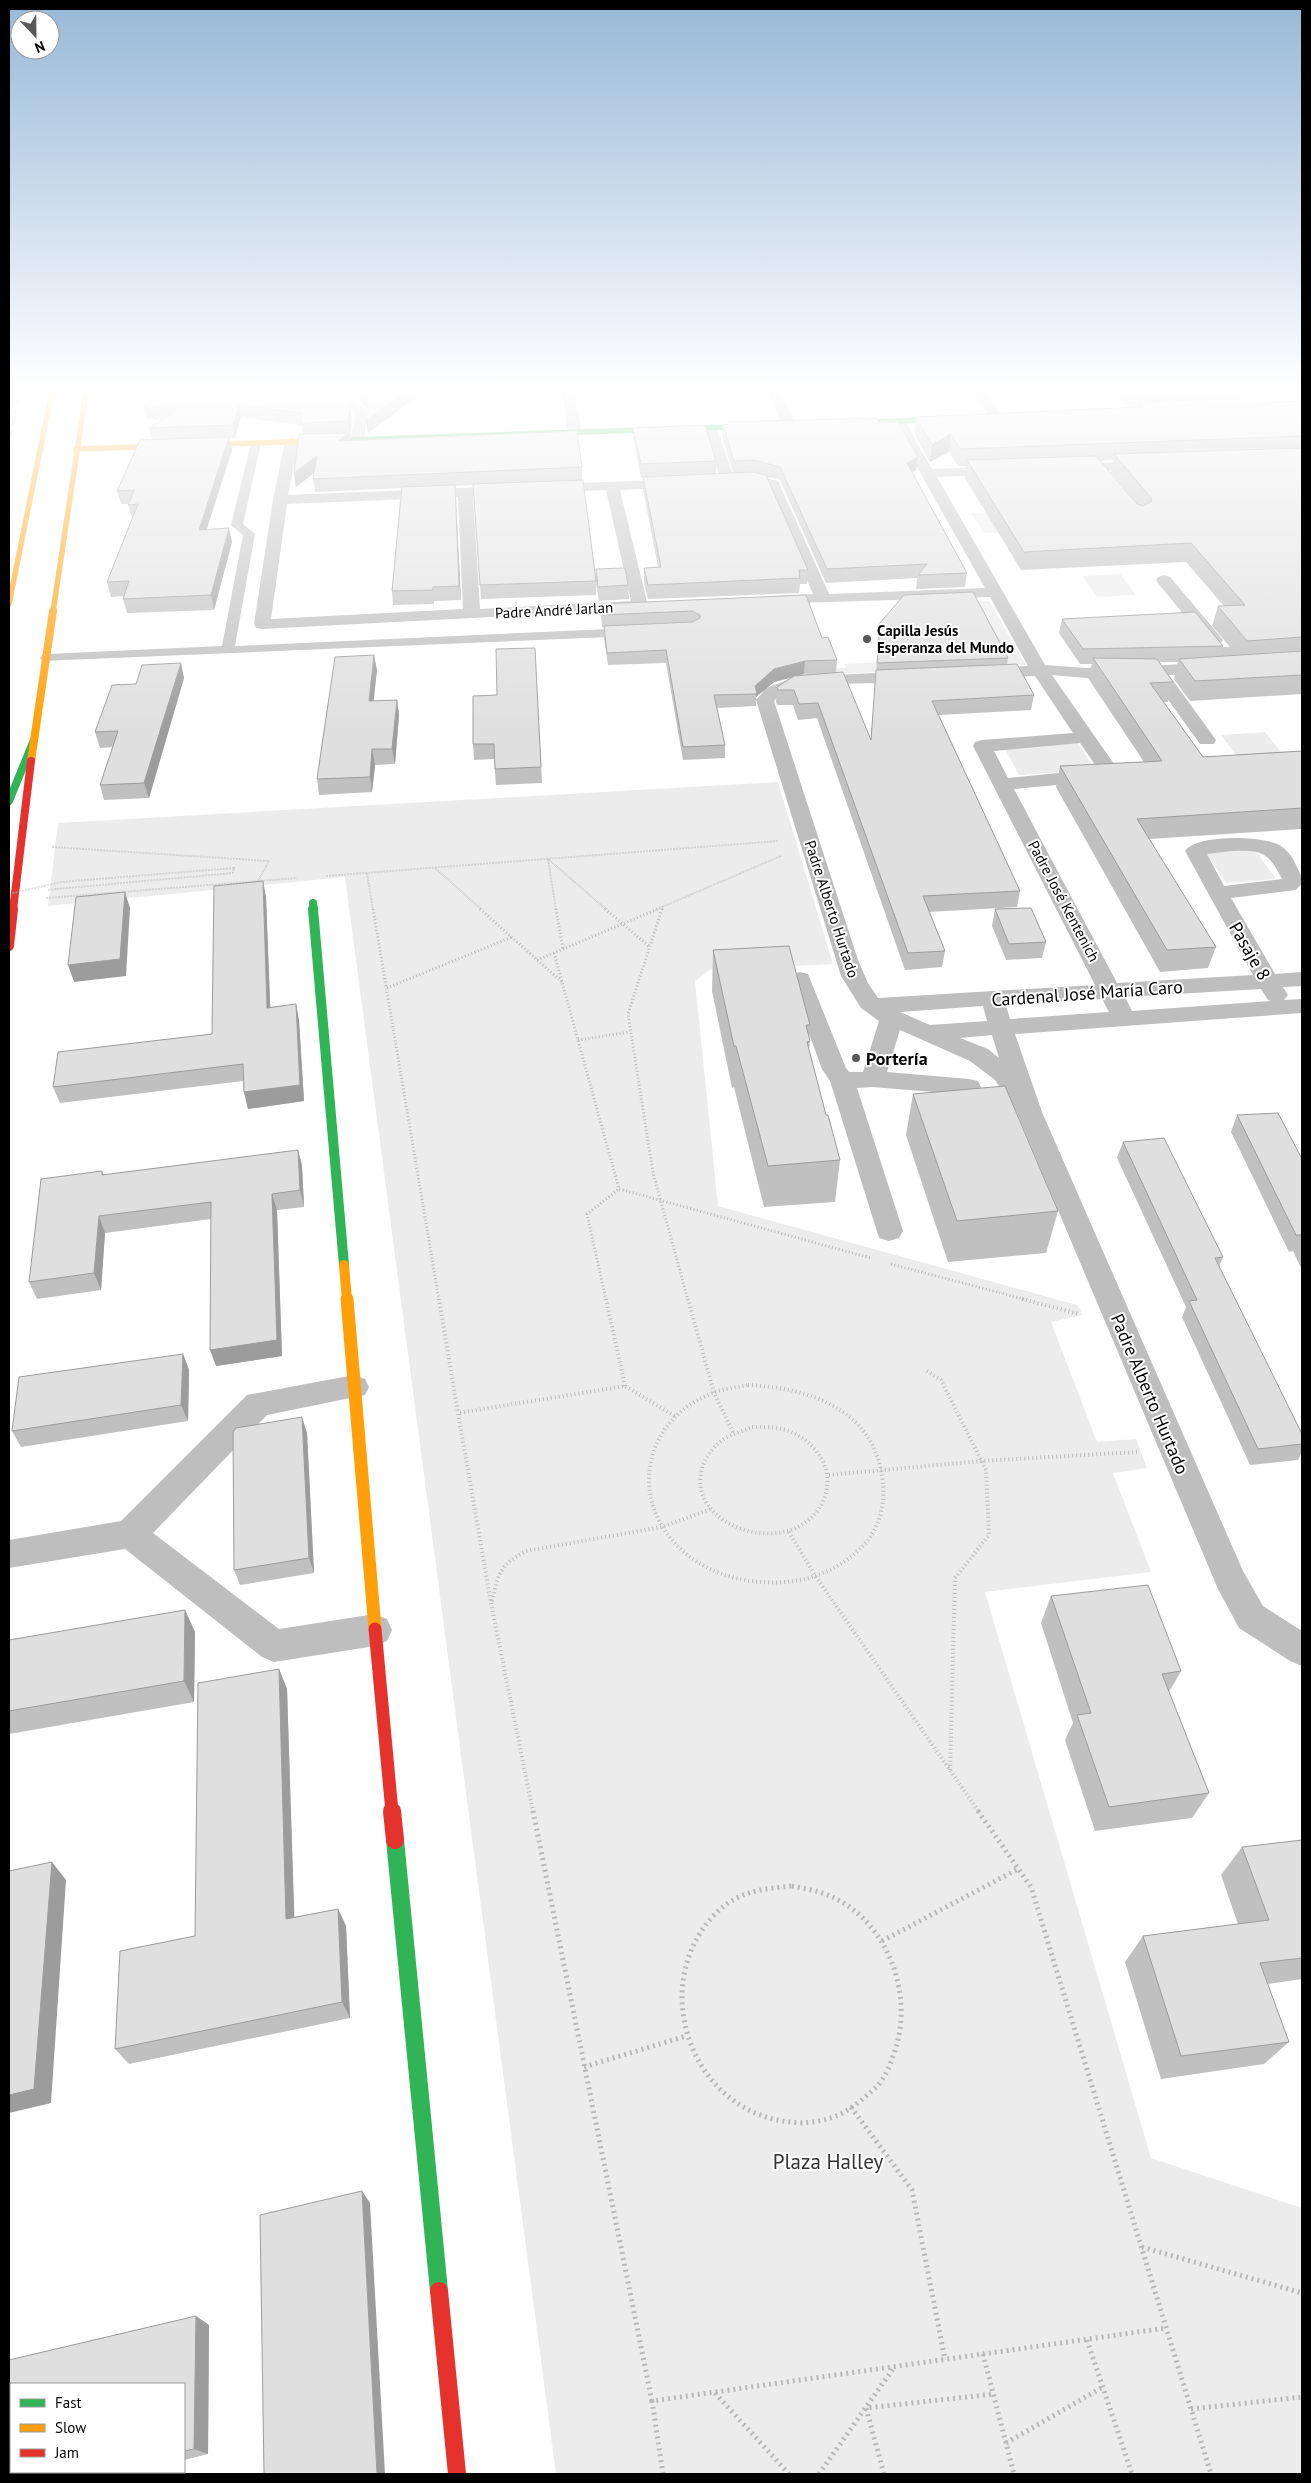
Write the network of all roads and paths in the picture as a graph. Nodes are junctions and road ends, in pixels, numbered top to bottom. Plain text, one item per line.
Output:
1 (280, 500) edge
2 (30, 501) edge
3 (69, 501) edge
4 (243, 501) edge
5 (466, 501) edge
6 (616, 501) edge
7 (780, 501) edge
8 (944, 501) edge
9 (1164, 580) dead end
10 (997, 592) junction
11 (823, 598) junction
12 (755, 601) edge
13 (9, 604) edge
14 (659, 605) edge
15 (640, 606) junction
16 (472, 614) junction
17 (645, 631) edge
18 (1302, 648) edge
19 (228, 650) junction
20 (1223, 652) junction
21 (47, 658) junction
22 (1302, 663) edge
23 (1234, 667) junction
24 (1046, 671) junction
25 (1158, 671) junction
26 (965, 674) edge
27 (927, 676) edge
28 (1087, 737) junction
29 (34, 740) junction
30 (1207, 740) dead end
31 (1002, 784) junction
32 (9, 801) edge
33 (809, 841) junction
34 (49, 847) dead end
35 (548, 859) junction
36 (435, 868) junction
37 (366, 873) junction
38 (317, 877) dead end
39 (298, 878) dead end
40 (258, 881) junction
41 (56, 889) dead end
42 (1217, 893) dead end
43 (9, 894) edge
44 (44, 898) dead end
45 (313, 903) dead end
46 (663, 906) junction
47 (623, 924) junction
48 (512, 937) junction
49 (9, 946) edge
50 (650, 947) junction
51 (563, 949) junction
52 (554, 953) junction
53 (537, 960) junction
54 (800, 979) edge
55 (1302, 979) edge
56 (1267, 981) junction
57 (562, 982) junction
58 (386, 988) junction
59 (1111, 991) junction
60 (992, 999) junction
61 (1293, 1007) edge
62 (881, 1012) junction
63 (1124, 1018) junction
64 (1000, 1027) junction
65 (630, 1032) junction
66 (927, 1032) junction
67 (578, 1040) junction
68 (873, 1079) junction
69 (842, 1081) junction
70 (969, 1087) edge
71 (1029, 1112) junction
72 (619, 1190) junction
73 (661, 1202) junction
74 (889, 1231) dead end
75 (926, 1371) dead end
76 (625, 1386) junction
77 (354, 1387) junction
78 (714, 1392) junction
79 (458, 1413) junction
80 (676, 1417) junction
81 (733, 1432) junction
82 (1174, 1450) junction
83 (981, 1461) junction
84 (883, 1472) junction
85 (829, 1475) junction
86 (711, 1509) junction
87 (662, 1527) junction
88 (790, 1532) junction
89 (130, 1534) junction
90 (9, 1554) edge
91 (816, 1577) junction
92 (491, 1603) junction
93 (375, 1630) junction
94 (1302, 1650) edge
95 (950, 1772) junction
96 (1018, 1869) junction
97 (882, 1941) junction
98 (686, 2036) junction
99 (584, 2066) junction
100 (851, 2107) junction
101 (1141, 2247) junction
102 (1302, 2293) edge
103 (1166, 2328) junction
104 (1087, 2340) junction
105 (983, 2354) junction
106 (945, 2360) junction
107 (895, 2366) junction
108 (1103, 2387) junction
109 (715, 2393) junction
110 (994, 2394) junction
111 (1302, 2397) edge
112 (652, 2402) junction
113 (866, 2408) junction
114 (1191, 2409) junction
115 (1006, 2443) junction
116 (457, 2474) edge
117 (663, 2474) edge
118 (789, 2474) edge
119 (819, 2474) edge
120 (884, 2474) edge
121 (1014, 2474) edge
122 (1132, 2474) edge
123 (1211, 2474) edge

1 - 16 street, Padre André Jarlan
2 - 13 main road
3 - 21 main road
4 - 19 lane
5 - 16 street
6 - 15 street
7 - 11 street
8 - 10 street
9 - 20 street
10 - 11 street
10 - 24 street
11 - 12 street
14 - 15 street, Padre André Jarlan
15 - 16 street, Padre André Jarlan
17 - 19 lane
18 - 20 street
19 - 21 lane
20 - 23 street
20 - 24 street
21 - 29 main road
22 - 23 street
23 - 25 street
24 - 25 street
24 - 26 street
24 - 28 street
25 - 30 street
27 - 33 street, Padre Alberto Hurtado
28 - 31 street, Padre José Kentenich
28 - 31 street
29 - 32 main road
29 - 49 main road
31 - 59 street, Padre José Kentenich
33 - 35 path
33 - 46 path
33 - 62 street, Padre Alberto Hurtado
34 - 40 path
35 - 36 path
35 - 47 path
35 - 51 path
36 - 37 path
36 - 48 path
37 - 38 path
37 - 58 path
39 - 40 path
40 - 44 path
41 - 43 path, bridge
42 - 56 street, Pasaje 8
45 - 77 main road
46 - 47 path
46 - 50 path
47 - 50 path
47 - 51 path
48 - 53 path
48 - 58 path
50 - 65 path
51 - 52 path
52 - 53 path
52 - 57 path
53 - 57 path
54 - 69 street
55 - 56 street, Cardenal José María Caro
56 - 59 street, Cardenal José María Caro
56 - 61 street, Pasaje 8
57 - 67 path
58 - 79 path
59 - 60 street, Cardenal José María Caro
59 - 63 street, Padre José Kentenich
60 - 62 street, Cardenal José María Caro
60 - 64 street, Padre Alberto Hurtado
61 - 63 street, Cardenal José María Caro
62 - 66 street, Padre Alberto Hurtado
62 - 68 street
63 - 64 street, Cardenal José María Caro
64 - 66 street, Cardenal José María Caro
64 - 71 street, Padre Alberto Hurtado
65 - 67 path
65 - 73 path
66 - 71 street, Padre Alberto Hurtado
67 - 72 path
68 - 69 street
68 - 70 street
69 - 74 street
71 - 82 street, Padre Alberto Hurtado
72 - 73 path
72 - 76 path
73 - 78 path
75 - 83 path
76 - 79 path
76 - 80 path
77 - 89 street
77 - 93 main road
78 - 80 path
78 - 81 path
78 - 84 path
79 - 92 path
80 - 87 path
81 - 85 path
81 - 86 path
82 - 83 path
82 - 94 street, Padre Alberto Hurtado
83 - 84 path
83 - 95 path
84 - 85 path
84 - 91 path
85 - 88 path
86 - 87 path
86 - 88 path
87 - 91 path
87 - 92 path
88 - 91 path
89 - 90 street
89 - 93 street
91 - 95 path
92 - 99 path
93 - 116 main road
95 - 96 path
96 - 97 path
96 - 101 path
97 - 98 path
97 - 100 path
98 - 99 path
98 - 100 path
99 - 112 path
100 - 106 path
101 - 102 path
101 - 103 path
103 - 104 path
103 - 114 path
104 - 105 path
104 - 108 path
105 - 106 path
105 - 110 path
106 - 107 path
107 - 109 path
107 - 113 path
108 - 115 path
108 - 122 path
109 - 112 path
109 - 118 path
110 - 113 path
110 - 115 path
111 - 114 path
112 - 117 path
113 - 119 path
113 - 120 path
114 - 123 path
115 - 121 path

